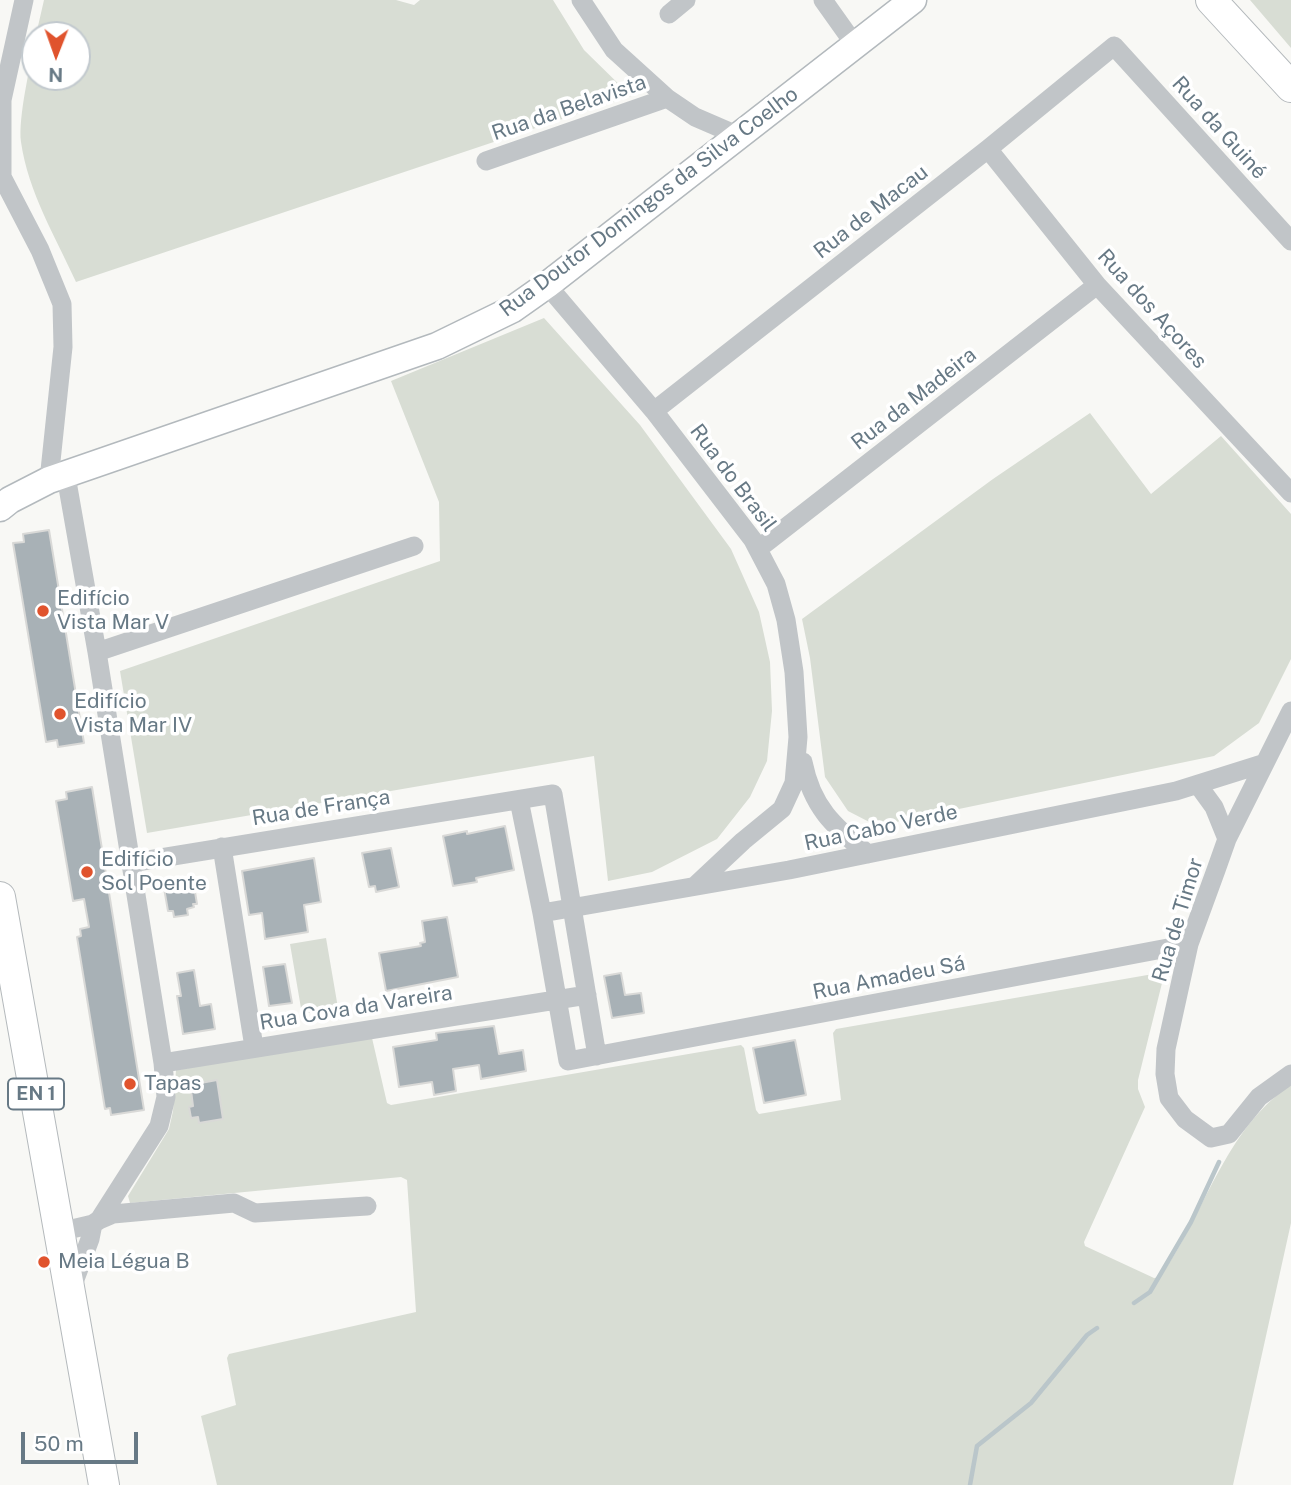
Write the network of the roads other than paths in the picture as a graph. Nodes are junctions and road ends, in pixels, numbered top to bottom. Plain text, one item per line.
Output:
1 (24, 0) edge
2 (581, 0) edge
3 (686, 0) edge
4 (823, 0) edge
5 (913, 0) edge
6 (1211, 0) edge
7 (669, 13) dead end
8 (855, 45) junction
9 (1114, 46) joint
10 (1291, 88) edge
11 (667, 98) junction
12 (739, 136) junction
13 (988, 149) junction
14 (486, 161) dead end
15 (1291, 241) edge
16 (547, 285) junction
17 (1097, 285) junction
18 (654, 411) junction
19 (58, 478) junction
20 (0, 486) edge
21 (1291, 493) edge
22 (0, 508) edge
23 (414, 546) dead end
24 (758, 549) junction
25 (97, 652) junction
26 (1291, 711) edge
27 (798, 737) junction
28 (1265, 763) junction
29 (1198, 785) junction
30 (519, 800) junction
31 (1227, 839) junction
32 (222, 847) junction
33 (868, 854) junction
34 (130, 863) junction
35 (694, 887) junction
36 (0, 897) edge
37 (572, 909) junction
38 (542, 913) junction
39 (1189, 944) junction
40 (587, 995) junction
41 (557, 1000) junction
42 (254, 1047) junction
43 (597, 1056) junction
44 (163, 1063) junction
45 (1291, 1074) edge
46 (367, 1206) dead end
47 (81, 1232) junction
48 (104, 1485) edge

1 - 19 street
2 - 11 street
3 - 7 street
4 - 8 street
5 - 8 street, Rua Doutor Domingos da Silva Coelho
6 - 10 main road
8 - 12 street, Rua Doutor Domingos da Silva Coelho
9 - 13 street, Rua de Macau
9 - 15 street, Rua da Guiné
11 - 12 street
11 - 14 street, Rua da Belavista
12 - 16 street, Rua Doutor Domingos da Silva Coelho
13 - 17 street, Rua dos Açores
13 - 18 street, Rua de Macau
16 - 18 street, Rua do Brasil
16 - 19 street, Rua Doutor Domingos da Silva Coelho
17 - 21 street, Rua dos Açores
17 - 24 street, Rua da Madeira
18 - 24 street, Rua do Brasil
19 - 20 street, Rua Doutor Domingos da Silva Coelho
19 - 22 street, Rua Doutor Domingos da Silva Coelho
19 - 25 street
23 - 25 street
24 - 27 street, Rua do Brasil
25 - 34 street
26 - 28 street, Rua de Timor
27 - 33 street, Rua do Brasil
27 - 35 street, Rua do Brasil
28 - 29 street, Rua Cabo Verde
28 - 31 street, Rua de Timor
29 - 31 street
29 - 33 street, Rua Cabo Verde
30 - 32 street, Rua de França
30 - 37 street, Rua de França
30 - 38 street
31 - 39 street, Rua de Timor
32 - 34 street, Rua de França
32 - 42 street
33 - 35 street, Rua Cabo Verde
34 - 44 street
35 - 37 street, Rua Cabo Verde
36 - 47 main road, EN 1
37 - 38 street, Rua Cabo Verde
37 - 40 street
38 - 41 street
39 - 43 street, Rua Amadeu Sá
39 - 45 street, Rua de Timor
40 - 41 street, Rua Cova da Vareira
40 - 43 street
41 - 42 street, Rua Cova da Vareira
41 - 43 street, Rua Amadeu Sá
42 - 44 street, Rua Cova da Vareira
44 - 47 street
46 - 47 street
47 - 48 main road, EN 1

